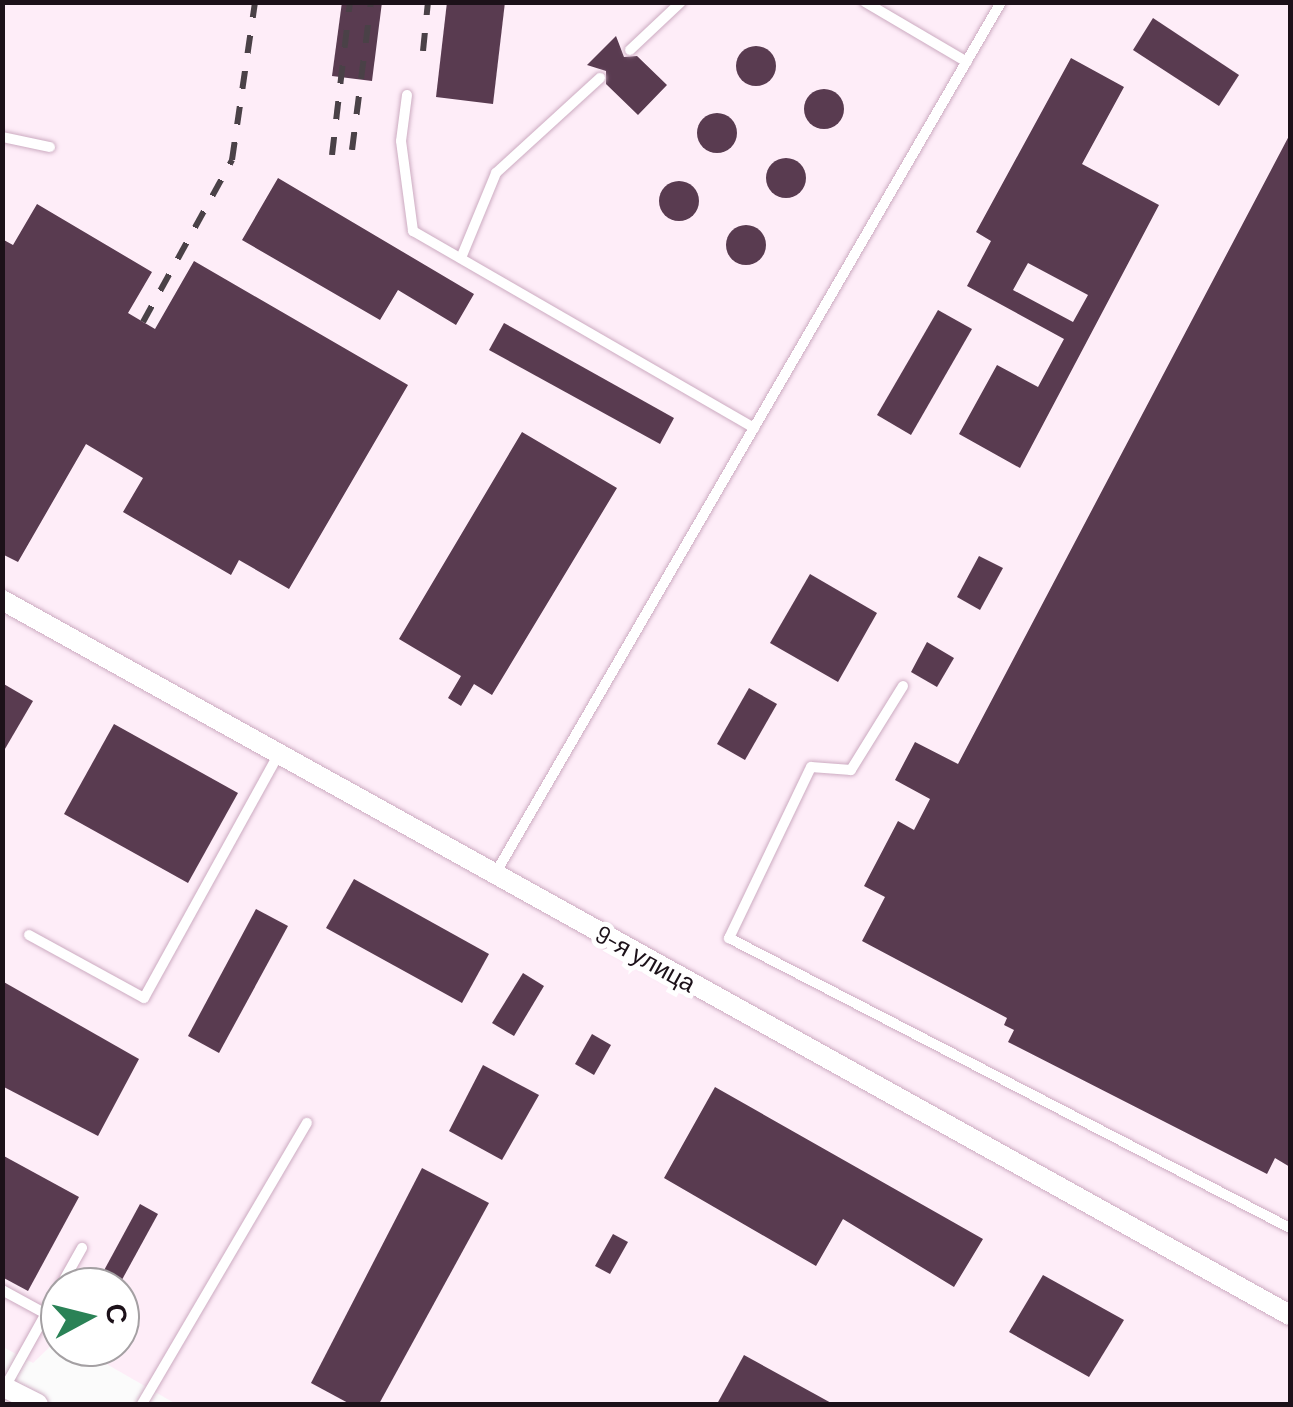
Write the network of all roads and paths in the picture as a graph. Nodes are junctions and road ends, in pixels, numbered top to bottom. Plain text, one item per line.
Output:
1 (682, 2) edge
2 (865, 2) edge
3 (1001, 2) edge
4 (630, 50) dead end
5 (967, 62) junction
6 (600, 78) dead end
7 (407, 94) dead end
8 (2, 138) edge
9 (50, 147) dead end
10 (460, 258) junction
11 (754, 428) junction
12 (2, 600) edge
13 (903, 686) dead end
14 (280, 752) junction
15 (495, 874) junction
16 (30, 935) dead end
17 (307, 1124) dead end
18 (1290, 1228) edge
19 (82, 1248) dead end
20 (71, 1267) edge
21 (2, 1290) edge
22 (40, 1311) edge
23 (1290, 1316) edge
24 (40, 1324) edge
25 (4, 1387) edge
26 (38, 1404) edge
27 (142, 1404) edge

1 - 4 lane
2 - 5 lane
3 - 5 lane
5 - 11 lane
6 - 10 lane
7 - 10 lane
8 - 9 lane
10 - 11 lane
11 - 15 lane
12 - 14 street, 9-я улица
13 - 18 lane
14 - 15 street, 9-я улица
14 - 16 lane
15 - 23 street, 9-я улица
17 - 27 lane
19 - 20 lane
21 - 22 lane
24 - 25 lane
25 - 26 street

